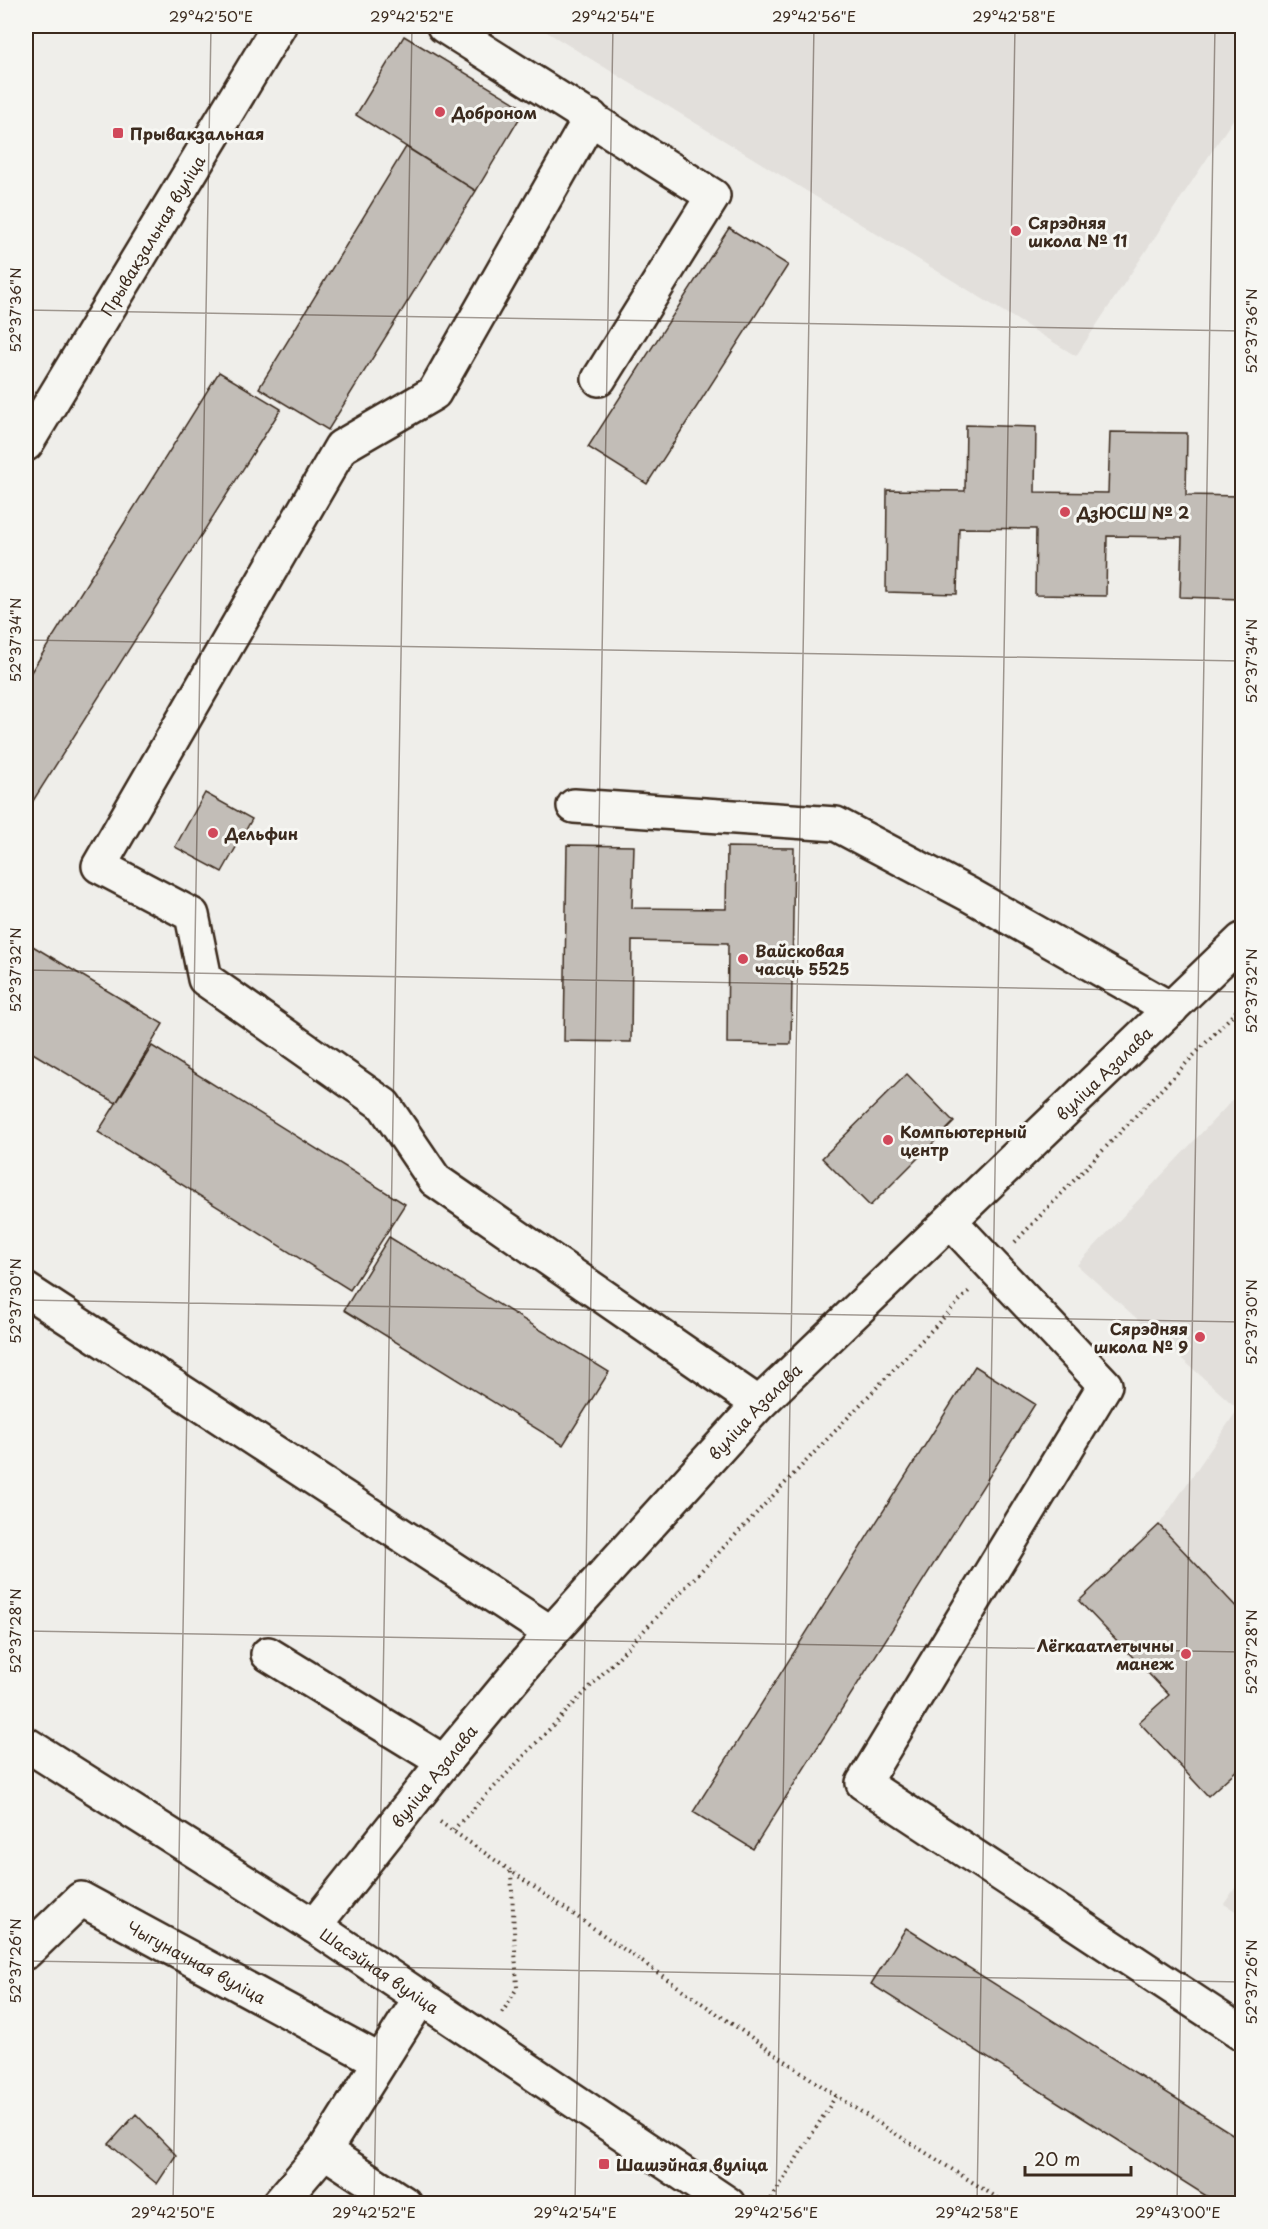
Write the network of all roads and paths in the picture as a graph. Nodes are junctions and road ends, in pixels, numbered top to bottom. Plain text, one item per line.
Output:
1 (279, 26) edge
2 (444, 26) edge
3 (591, 117) junction
4 (599, 379) dead end
5 (26, 444) edge
6 (574, 806) dead end
7 (1242, 940) edge
8 (1242, 1005) edge
9 (1171, 1009) junction
10 (950, 1221) junction
11 (993, 1266) junction
12 (26, 1290) edge
13 (759, 1404) junction
14 (552, 1633) junction
15 (268, 1654) dead end
16 (26, 1744) edge
17 (444, 1762) junction
18 (412, 1803) junction
19 (453, 1830) junction
20 (511, 1871) junction
21 (314, 1926) junction
22 (26, 1952) edge
23 (421, 1996) junction
24 (1242, 2033) edge
25 (486, 2040) junction
26 (380, 2061) junction
27 (836, 2096) junction
28 (324, 2151) junction
29 (279, 2204) edge
30 (405, 2204) edge
31 (728, 2204) edge
32 (768, 2204) edge
33 (1007, 2204) edge

1 - 5 street, Прывакзальная вуліца
2 - 3 street
3 - 4 street
3 - 13 street
6 - 9 street
7 - 9 street, вуліца Азалава
8 - 11 path
9 - 10 street, вуліца Азалава
10 - 11 street
10 - 13 street, вуліца Азалава
11 - 19 path
11 - 24 street
12 - 14 street
13 - 14 street, вуліца Азалава
14 - 17 street, вуліца Азалава
15 - 17 street
16 - 21 street, Шасэйная вуліца
17 - 18 street, вуліца Азалава
18 - 19 path
18 - 21 street, вуліца Азалава
19 - 20 path
20 - 25 path
20 - 27 path
21 - 23 street, Шасэйная вуліца
22 - 26 street, Чыгуначная вуліца
23 - 25 street, Шасэйная вуліца
23 - 26 street
25 - 31 street, Шасэйная вуліца
26 - 28 street
27 - 32 path
27 - 33 path
28 - 29 street
28 - 30 street

